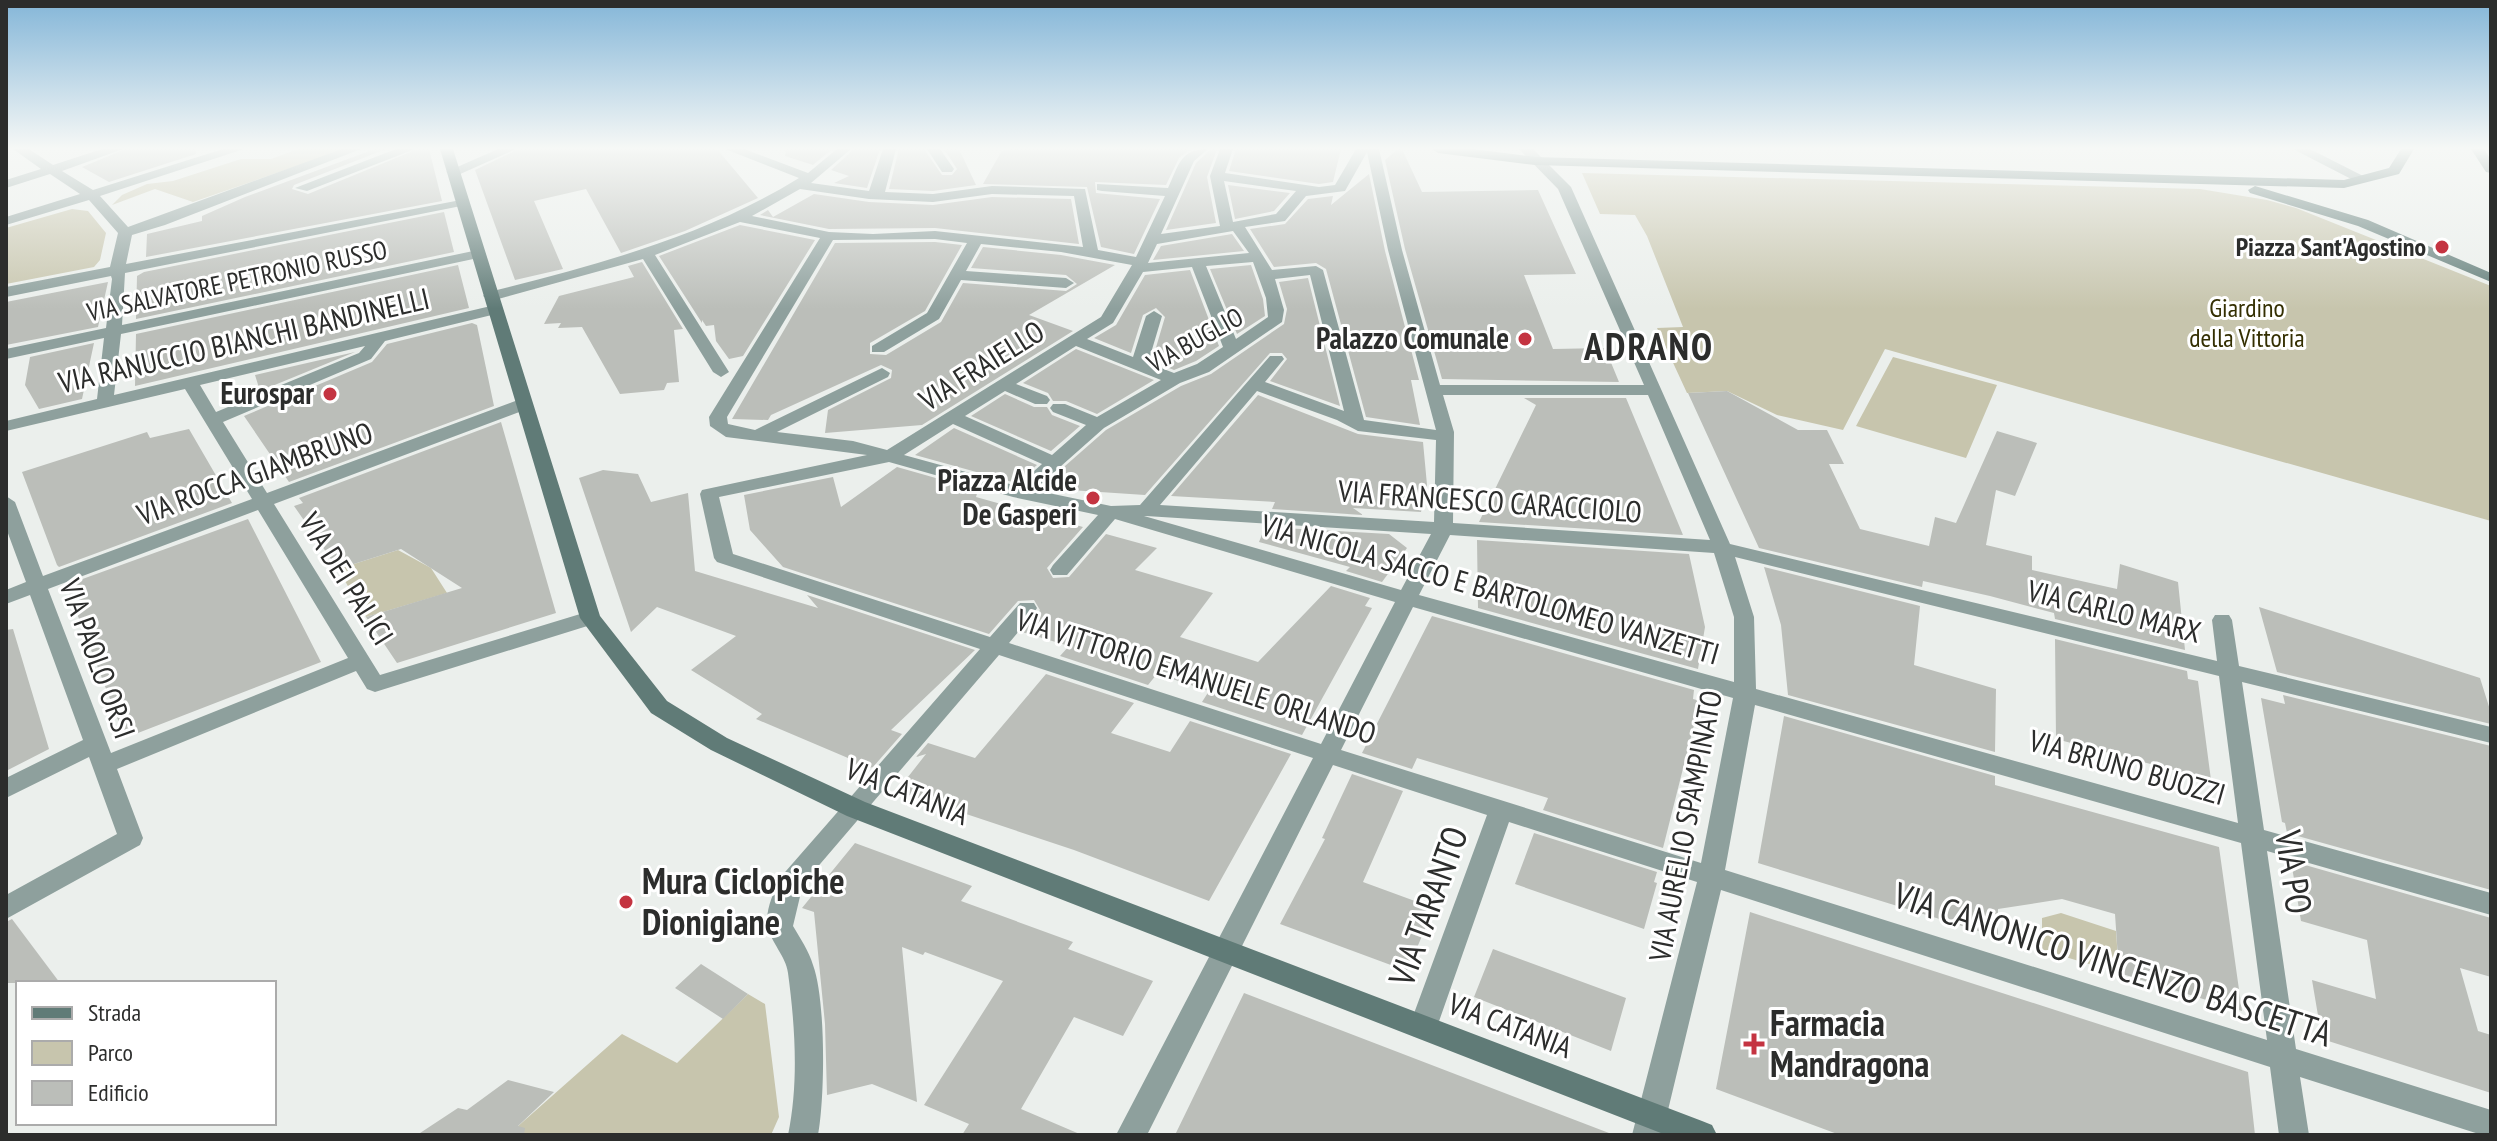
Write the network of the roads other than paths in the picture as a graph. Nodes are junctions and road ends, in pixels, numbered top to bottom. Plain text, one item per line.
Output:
1 (60, 202) edge
2 (98, 202) edge
3 (207, 202) edge
4 (460, 202) edge
5 (461, 202) edge
6 (769, 202) edge
7 (896, 202) edge
8 (957, 202) edge
9 (1082, 202) edge
10 (1168, 202) edge
11 (1224, 202) edge
12 (1297, 202) edge
13 (1384, 202) edge
14 (1571, 202) edge
15 (2301, 202) edge
16 (2338, 202) edge
17 (934, 217) junction
18 (741, 218) junction
19 (6, 221) edge
20 (2363, 223) junction
21 (1233, 227) junction
22 (125, 232) junction
23 (829, 236) junction
24 (976, 240) junction
25 (1151, 240) junction
26 (646, 252) junction
27 (1091, 253) junction
28 (478, 254) junction
29 (2439, 256) junction
30 (1256, 257) junction
31 (1197, 262) junction
32 (1140, 265) junction
33 (2491, 270) edge
34 (118, 275) junction
35 (958, 275) junction
36 (1267, 275) junction
37 (2491, 278) edge
38 (1066, 283) dead end
39 (6, 292) edge
40 (493, 303) junction
41 (1154, 316) dead end
42 (114, 331) junction
43 (380, 337) junction
44 (1074, 340) junction
45 (1232, 348) junction
46 (878, 349) dead end
47 (6, 354) edge
48 (1276, 359) dead end
49 (1139, 365) junction
50 (721, 372) dead end
51 (882, 373) dead end
52 (1174, 379) junction
53 (190, 383) junction
54 (1004, 385) junction
55 (1256, 385) junction
56 (1435, 390) junction
57 (1654, 390) junction
58 (1041, 400) dead end
59 (105, 404) junction
60 (524, 404) junction
61 (1059, 408) dead end
62 (952, 417) junction
63 (212, 420) junction
64 (1356, 423) junction
65 (1098, 424) junction
66 (6, 426) edge
67 (756, 436) junction
68 (1445, 436) junction
69 (890, 456) junction
70 (1053, 462) junction
71 (1020, 493) junction
72 (709, 494) joint
73 (263, 501) junction
74 (6, 502) edge
75 (1153, 502) junction
76 (1111, 512) junction
77 (1245, 516) junction
78 (1443, 529) junction
79 (1218, 545) junction
80 (1723, 548) junction
81 (1060, 570) dead end
82 (37, 585) junction
83 (6, 597) edge
84 (1408, 599) junction
85 (1027, 608) dead end
86 (590, 618) junction
87 (2222, 620) dead end
88 (995, 646) junction
89 (361, 661) junction
90 (2229, 671) junction
91 (1745, 694) junction
92 (2491, 735) edge
93 (100, 754) junction
94 (1326, 754) junction
95 (6, 789) edge
96 (856, 809) junction
97 (1501, 809) junction
98 (2252, 837) junction
99 (1711, 877) junction
100 (2491, 904) edge
101 (6, 908) edge
102 (1225, 950) junction
103 (1423, 1027) junction
104 (2283, 1058) junction
105 (2491, 1124) edge
106 (1649, 1125) edge
107 (803, 1135) edge
108 (1131, 1135) edge
109 (1702, 1135) edge
110 (2294, 1135) edge

1 - 19 street
2 - 22 street
3 - 22 street
4 - 34 street
5 - 28 street, VIA CATANIA
6 - 18 street, VIA RANUCCIO BIANCHI BANDINELLI
7 - 17 street
8 - 17 street
9 - 27 street
10 - 25 street, VIA FRAIELLO
11 - 21 street, VIA BUGLIO
12 - 21 street
13 - 56 street
14 - 57 street, VIA AURELIO SPAMPINATO
15 - 20 street
16 - 20 street
17 - 23 street
17 - 24 street
18 - 23 street
18 - 26 street, VIA RANUCCIO BIANCHI BANDINELLI
20 - 29 street
21 - 25 street
21 - 30 street, VIA BUGLIO
22 - 34 street
23 - 67 street
24 - 27 street
24 - 35 street
25 - 32 street, VIA FRAIELLO
26 - 40 street, VIA RANUCCIO BIANCHI BANDINELLI
26 - 50 street
27 - 32 street
28 - 40 street, VIA CATANIA
28 - 42 street, VIA SALVATORE PETRONIO RUSSO
29 - 33 street
29 - 37 street
30 - 31 street
30 - 36 street, VIA BUGLIO
31 - 32 street
31 - 45 street
32 - 44 street, VIA FRAIELLO
34 - 39 street
34 - 42 street
35 - 38 street
35 - 46 street
36 - 45 street, VIA BUGLIO
36 - 64 street
40 - 43 street, VIA RANUCCIO BIANCHI BANDINELLI
40 - 60 street, VIA CATANIA
41 - 49 street
42 - 47 street, VIA SALVATORE PETRONIO RUSSO
42 - 59 street
43 - 53 street, VIA RANUCCIO BIANCHI BANDINELLI
43 - 63 street
44 - 49 street
44 - 54 street, VIA FRAIELLO
45 - 52 street, VIA BUGLIO
48 - 55 street
49 - 52 street
51 - 67 street
52 - 65 street, VIA BUGLIO
53 - 59 street, VIA RANUCCIO BIANCHI BANDINELLI
53 - 63 street, VIA DEI PALICI
54 - 58 street
54 - 62 street, VIA FRAIELLO
55 - 64 street
55 - 75 street
56 - 57 street
56 - 68 street
57 - 80 street, VIA AURELIO SPAMPINATO
59 - 66 street, VIA RANUCCIO BIANCHI BANDINELLI
60 - 73 street, VIA ROCCA GIAMBRUNO
60 - 86 street, VIA CATANIA
61 - 65 street
62 - 69 street, VIA FRAIELLO
62 - 70 street
63 - 73 street, VIA DEI PALICI
64 - 68 street
65 - 70 street, VIA BUGLIO
67 - 69 street
68 - 78 street
69 - 71 street
69 - 72 street, VIA FRAIELLO
70 - 71 street, VIA BUGLIO
71 - 76 street
72 - 88 street, VIA VITTORIO EMANUELE ORLANDO
73 - 82 street, VIA ROCCA GIAMBRUNO
73 - 89 street, VIA DEI PALICI
74 - 82 street, VIA PAOLO ORSI
75 - 76 street, VIA FRANCESCO CARACCIOLO
75 - 77 street, VIA FRANCESCO CARACCIOLO
76 - 79 street, VIA NICOLA SACCO E BARTOLOMEO VANZETTI
76 - 81 street
77 - 78 street, VIA FRANCESCO CARACCIOLO
77 - 79 street
78 - 80 street, VIA FRANCESCO CARACCIOLO
78 - 84 street
79 - 84 street, VIA NICOLA SACCO E BARTOLOMEO VANZETTI
80 - 90 street, VIA CARLO MARX
80 - 91 street, VIA AURELIO SPAMPINATO
82 - 83 street, VIA ROCCA GIAMBRUNO
82 - 93 street, VIA PAOLO ORSI
84 - 91 street, VIA NICOLA SACCO E BARTOLOMEO VANZETTI
84 - 94 street
85 - 88 street
86 - 89 street, VIA DEI PALICI
86 - 96 street, VIA CATANIA
87 - 90 street, VIA PO
88 - 94 street, VIA VITTORIO EMANUELE ORLANDO
88 - 96 street
89 - 93 street
90 - 92 street, VIA CARLO MARX
90 - 98 street, VIA PO
91 - 98 street, VIA BRUNO BUOZZI
91 - 99 street, VIA AURELIO SPAMPINATO
93 - 95 street
93 - 101 street, VIA PAOLO ORSI
94 - 97 street, VIA VITTORIO EMANUELE ORLANDO
94 - 102 street
96 - 102 street, VIA CATANIA
96 - 107 street
97 - 99 street, VIA VITTORIO EMANUELE ORLANDO
97 - 103 street, VIA TARANTO
98 - 100 street, VIA BRUNO BUOZZI
98 - 104 street, VIA PO
99 - 104 street, VIA CANONICO VINCENZO BASCETTA
99 - 106 street, VIA AURELIO SPAMPINATO
102 - 103 street, VIA CATANIA
102 - 108 street
103 - 106 street, VIA CATANIA
104 - 105 street, VIA CANONICO VINCENZO BASCETTA
104 - 110 street, VIA PO
106 - 109 street, VIA CATANIA

